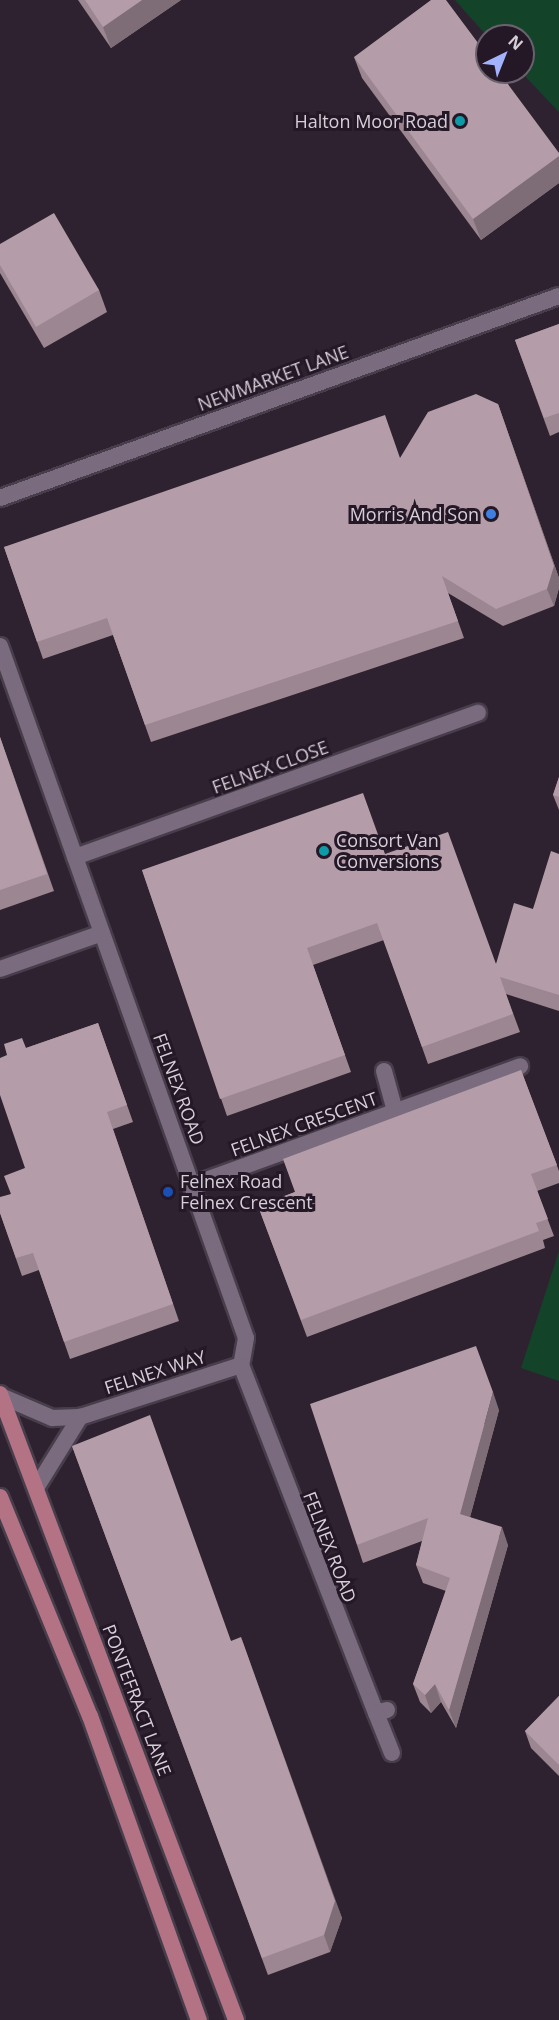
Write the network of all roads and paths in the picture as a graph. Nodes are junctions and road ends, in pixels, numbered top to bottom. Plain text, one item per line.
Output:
1 (559, 296) edge
2 (0, 498) edge
3 (0, 646) edge
4 (478, 713) dead end
5 (75, 857) junction
6 (102, 933) junction
7 (0, 969) edge
8 (520, 1066) dead end
9 (384, 1071) dead end
10 (395, 1111) junction
11 (192, 1185) junction
12 (241, 1365) junction
13 (1, 1395) edge
14 (80, 1417) junction
15 (36, 1488) junction
16 (0, 1497) edge
17 (392, 1753) dead end
18 (199, 2020) edge
19 (236, 2020) edge

1 - 2 street, NEWMARKET LANE
3 - 5 street, FELNEX ROAD
4 - 5 street, FELNEX CLOSE
5 - 6 street, FELNEX ROAD
6 - 7 street
6 - 11 street, FELNEX ROAD
8 - 10 street, FELNEX CRESCENT
9 - 10 street, FELNEX CRESCENT
10 - 11 street, FELNEX CRESCENT
11 - 12 street, FELNEX ROAD
12 - 14 street, FELNEX WAY
12 - 17 street, FELNEX ROAD
13 - 14 street, FELNEX WAY
13 - 15 highway, PONTEFRACT LANE
14 - 15 street
15 - 19 highway, PONTEFRACT LANE
16 - 18 highway

